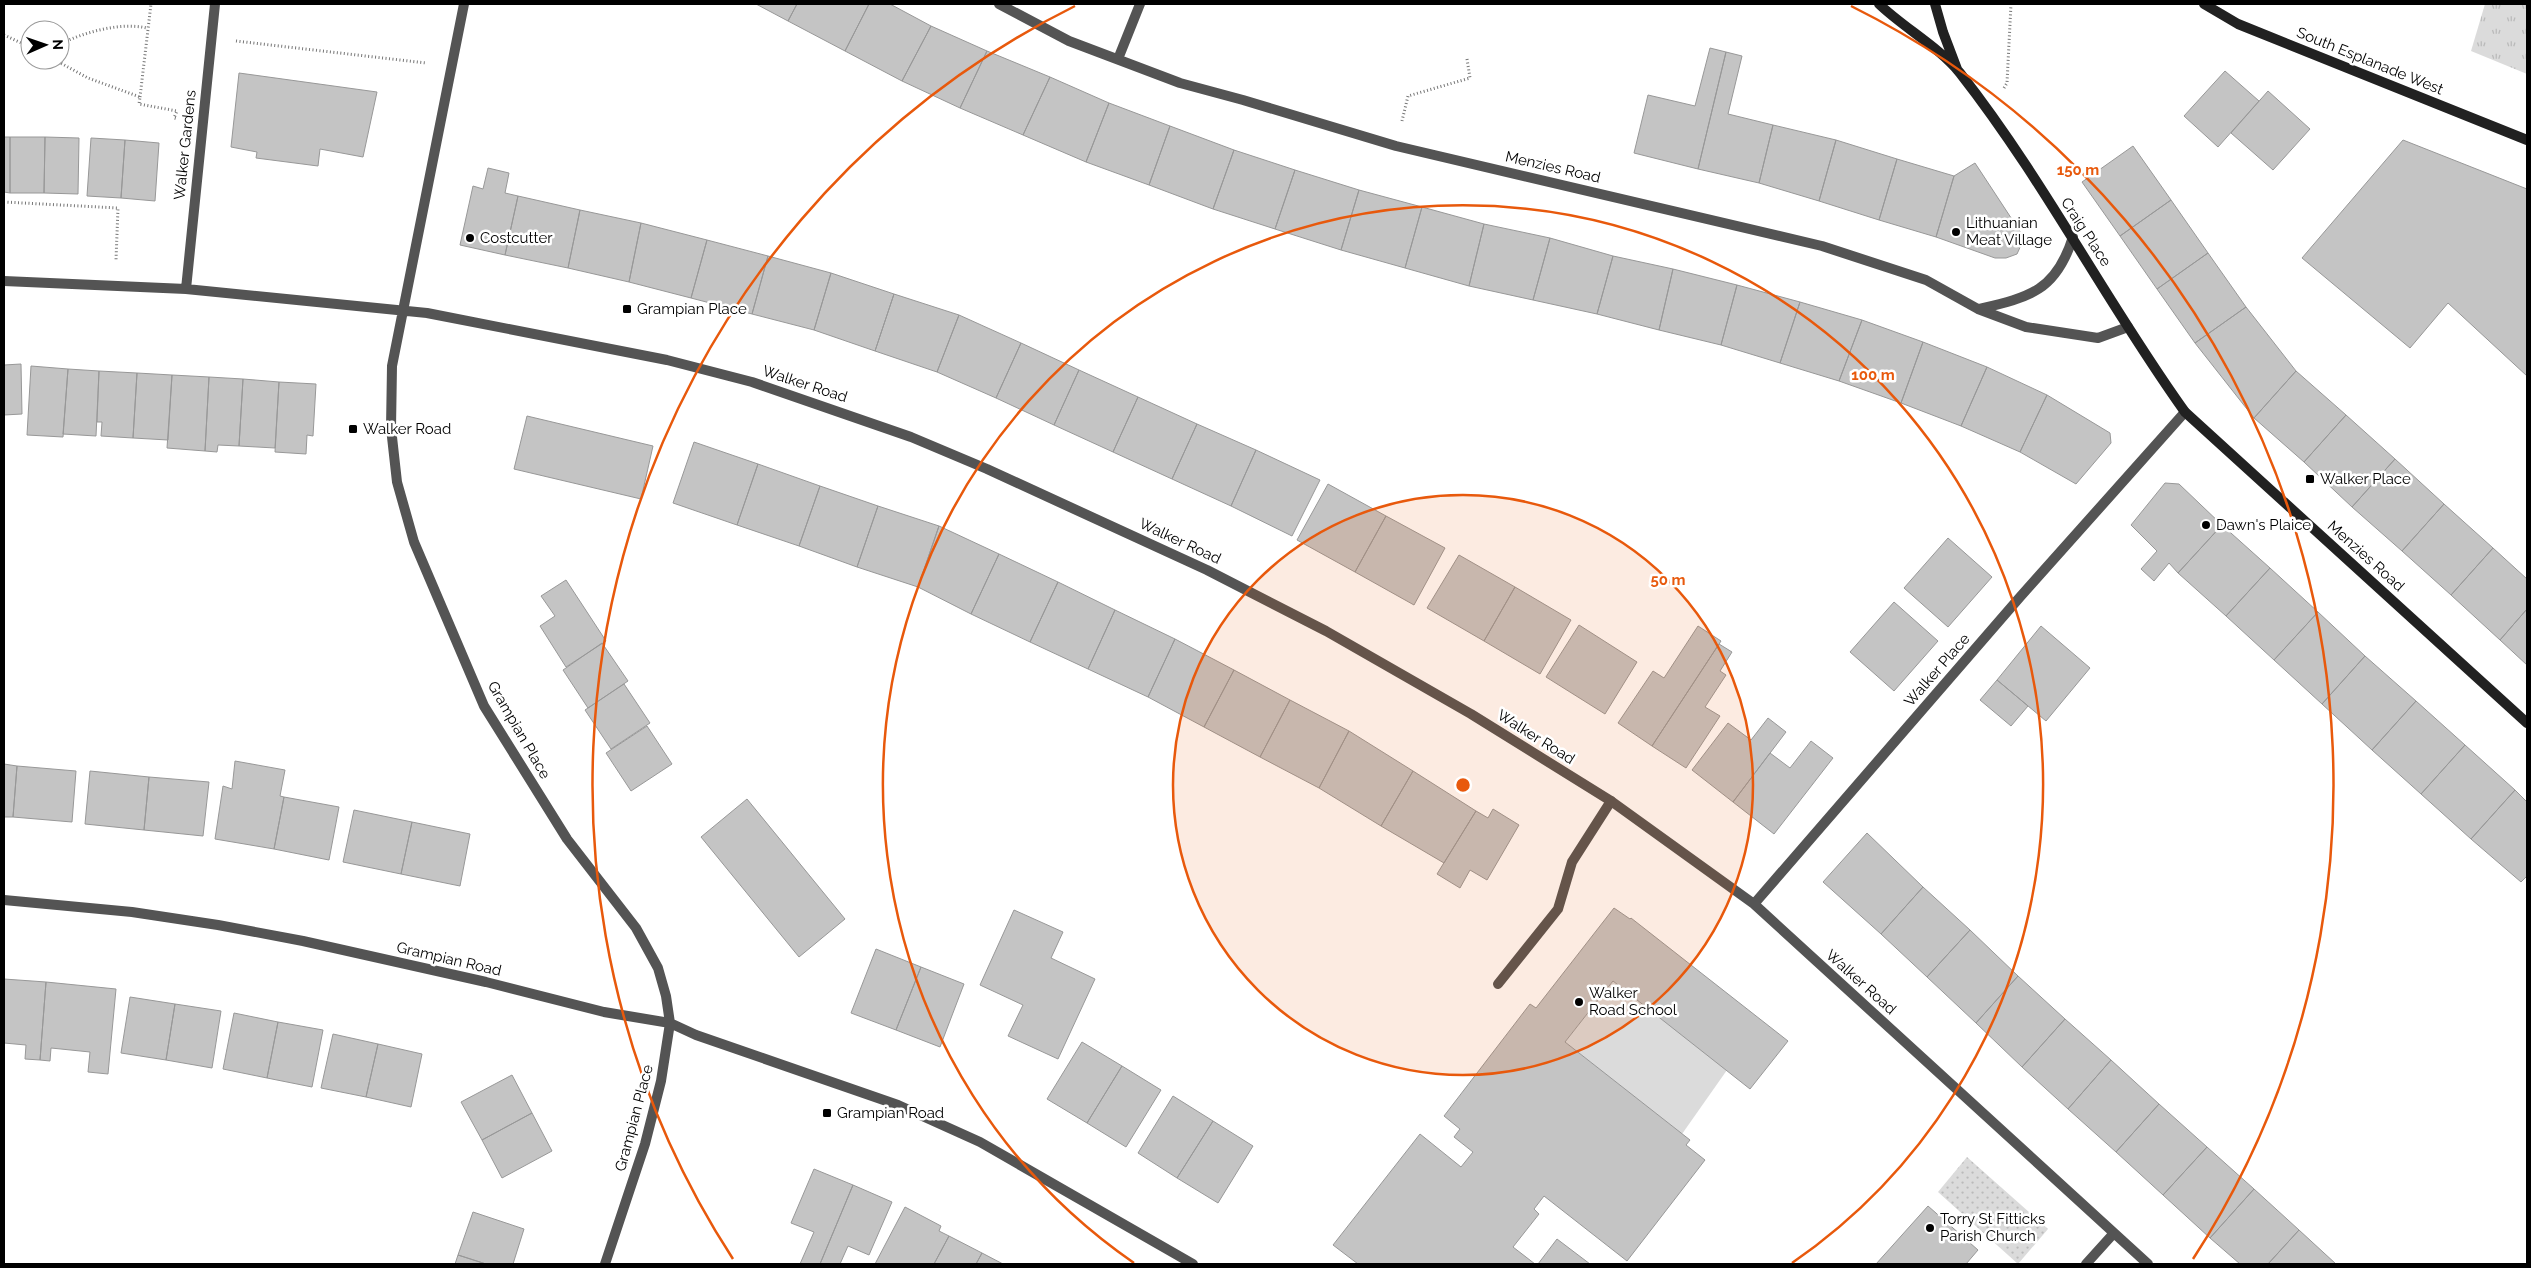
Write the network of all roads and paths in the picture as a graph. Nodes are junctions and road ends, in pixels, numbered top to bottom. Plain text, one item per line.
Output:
1 (150, 4) edge
2 (215, 4) edge
3 (464, 4) edge
4 (999, 4) edge
5 (1140, 4) edge
6 (1880, 4) edge
7 (1935, 4) edge
8 (2011, 4) edge
9 (2204, 4) edge
10 (148, 28) junction
11 (4, 35) edge
12 (212, 38) junction
13 (70, 41) edge
14 (20, 42) edge
15 (1118, 59) junction
16 (1467, 59) dead end
17 (452, 65) junction
18 (70, 68) edge
19 (1958, 72) junction
20 (1408, 96) dead end
21 (140, 97) junction
22 (1990, 116) junction
23 (203, 121) junction
24 (2527, 140) edge
25 (4, 202) edge
26 (2073, 238) junction
27 (4, 281) edge
28 (115, 286) junction
29 (186, 289) junction
30 (1978, 309) junction
31 (403, 310) junction
32 (2128, 326) junction
33 (2185, 412) junction
34 (2527, 723) edge
35 (1611, 801) junction
36 (4, 900) edge
37 (1754, 904) junction
38 (1498, 984) dead end
39 (670, 1023) junction
40 (2114, 1233) junction
41 (605, 1264) edge
42 (1193, 1264) edge
43 (2086, 1264) edge
44 (2148, 1264) edge

1 - 10 path
2 - 12 street, Walker Gardens
3 - 17 street, Grampian Place
4 - 15 street, Menzies Road
5 - 15 street
6 - 19 street, Craig Place
7 - 19 street, Craig Place
8 - 22 path
9 - 24 street, South Esplanade West
10 - 13 path
10 - 21 path
11 - 14 path
12 - 17 path
12 - 23 street, Walker Gardens
15 - 30 street, Menzies Road
16 - 20 path
17 - 31 street, Grampian Place
18 - 21 path
19 - 22 street, Craig Place
21 - 23 path
22 - 26 street, Craig Place
23 - 29 street, Walker Gardens
25 - 28 path
26 - 30 street
26 - 32 street, Craig Place
27 - 28 street, Walker Road
28 - 29 street, Walker Road
29 - 31 street, Walker Road
30 - 32 street, Menzies Road
31 - 35 street, Walker Road
31 - 39 street, Grampian Place
32 - 33 street, Craig Place
33 - 34 street, Menzies Road
33 - 37 street, Walker Place
35 - 37 street, Walker Road
35 - 38 street
36 - 39 street, Grampian Road
37 - 40 street, Walker Road
39 - 41 street, Grampian Place
39 - 42 street, Grampian Road
40 - 43 street
40 - 44 street, Walker Road

